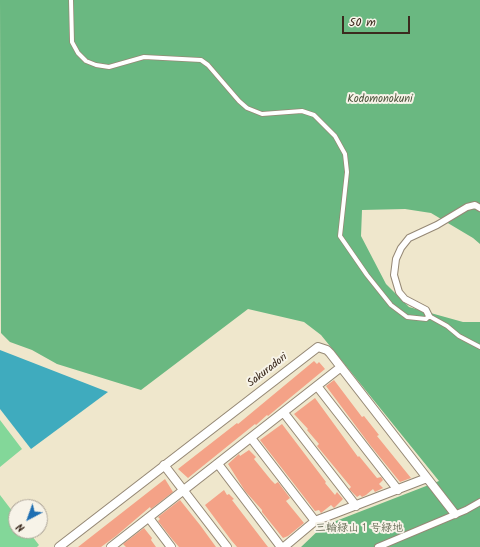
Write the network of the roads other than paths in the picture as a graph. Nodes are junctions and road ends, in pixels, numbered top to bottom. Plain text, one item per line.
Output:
1 (70, 0) edge
2 (480, 208) edge
3 (429, 316) junction
4 (480, 347) edge
5 (341, 368) junction
6 (317, 386) junction
7 (284, 413) junction
8 (251, 438) junction
9 (218, 464) junction
10 (164, 465) junction
11 (427, 478) junction
12 (398, 490) junction
13 (184, 491) junction
14 (480, 502) edge
15 (356, 506) junction
16 (455, 514) junction
17 (148, 518) junction
18 (315, 521) junction
19 (58, 547) edge
20 (112, 547) edge
21 (171, 547) edge
22 (227, 547) edge
23 (282, 547) edge
24 (378, 547) edge

1 - 3 lane
2 - 3 street
3 - 4 lane
5 - 6 street
5 - 10 street, Sakuradori
5 - 11 street, Sakuradori
6 - 7 street
6 - 12 street
7 - 8 street
7 - 15 street
8 - 9 street
8 - 18 street
9 - 13 street
9 - 23 street
10 - 13 street
10 - 19 street, Sakuradori
11 - 12 street
11 - 16 street, Sakuradori
12 - 15 street
13 - 17 street
13 - 22 street
14 - 16 street
15 - 18 street
16 - 24 street
17 - 20 street
17 - 21 street
18 - 23 street

